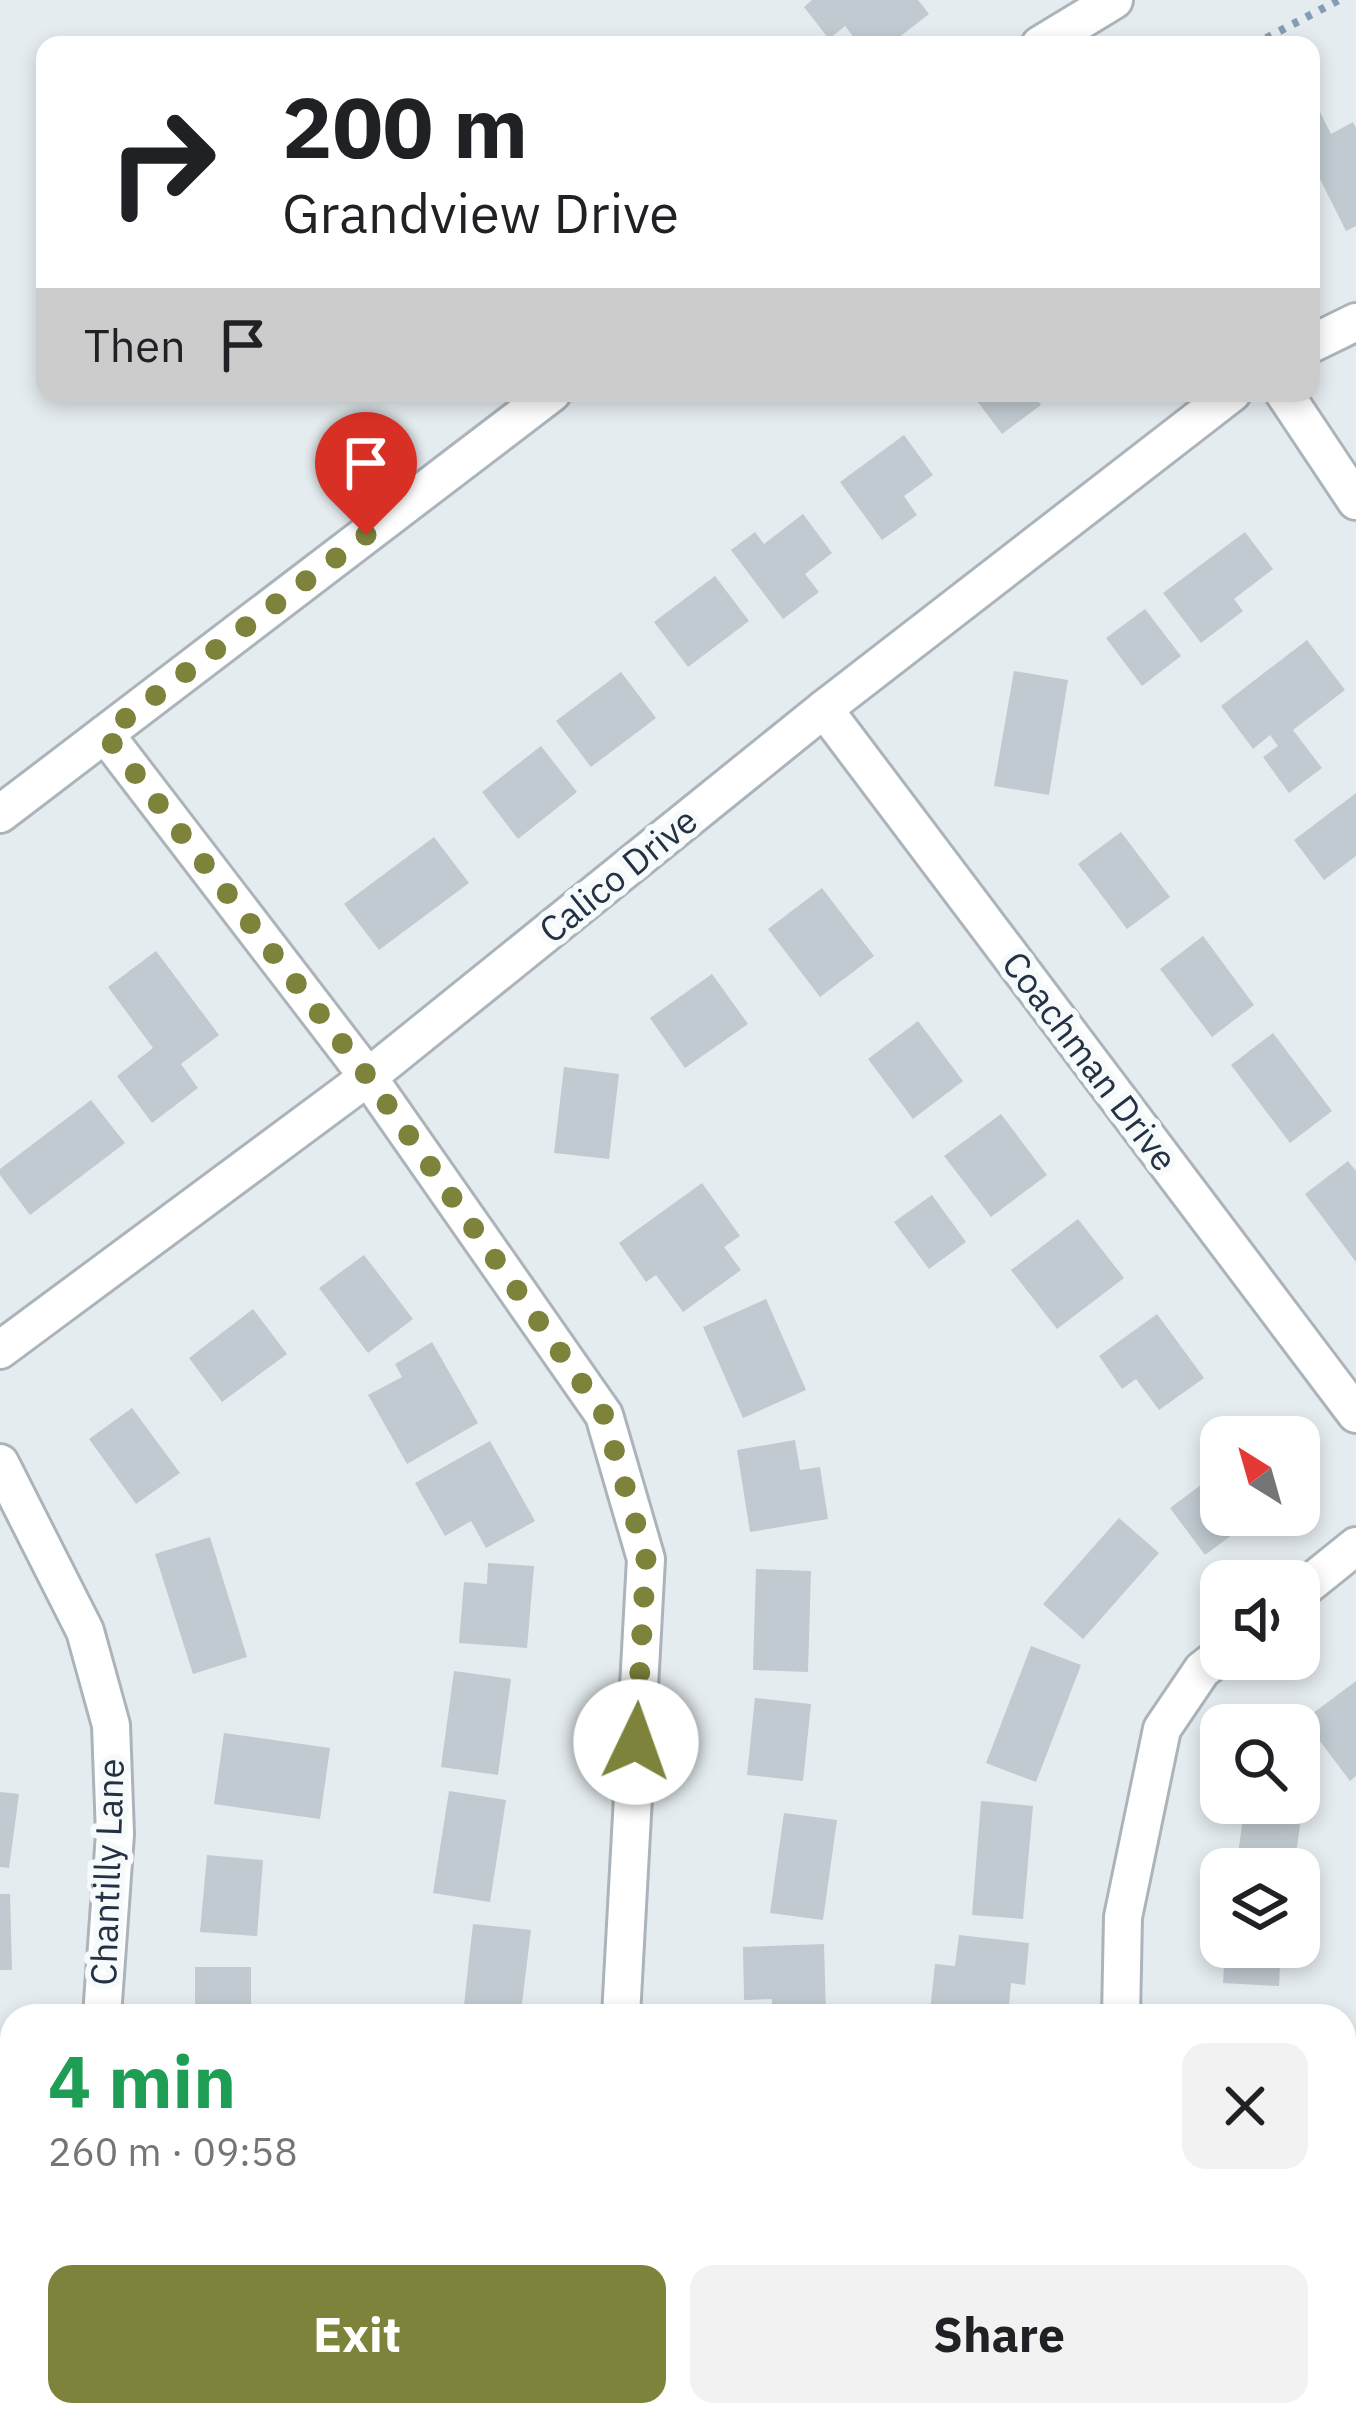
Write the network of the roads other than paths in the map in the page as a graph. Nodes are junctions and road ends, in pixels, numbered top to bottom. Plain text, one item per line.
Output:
1 (1114, 0) edge
2 (1079, 22) edge
3 (1356, 322) edge
4 (1320, 340) edge
5 (540, 402) edge
6 (1220, 402) edge
7 (1290, 402) edge
8 (1356, 501) edge
9 (824, 709) junction
10 (105, 734) junction
11 (0, 814) edge
12 (368, 1077) junction
13 (0, 1350) edge
14 (1356, 1414) edge
15 (0, 1463) edge
16 (1356, 1546) edge
17 (1320, 1575) edge
18 (1200, 1673) edge
19 (103, 2004) edge
20 (622, 2004) edge
21 (1121, 2004) edge

1 - 2 street
3 - 4 street
5 - 10 street
6 - 9 street, Calico Drive
7 - 8 street
9 - 12 street, Calico Drive
9 - 14 street, Coachman Drive
10 - 11 street
10 - 12 street
12 - 13 street, Calico Drive
12 - 20 street
15 - 19 street, Chantilly Lane
16 - 17 street
18 - 21 street

